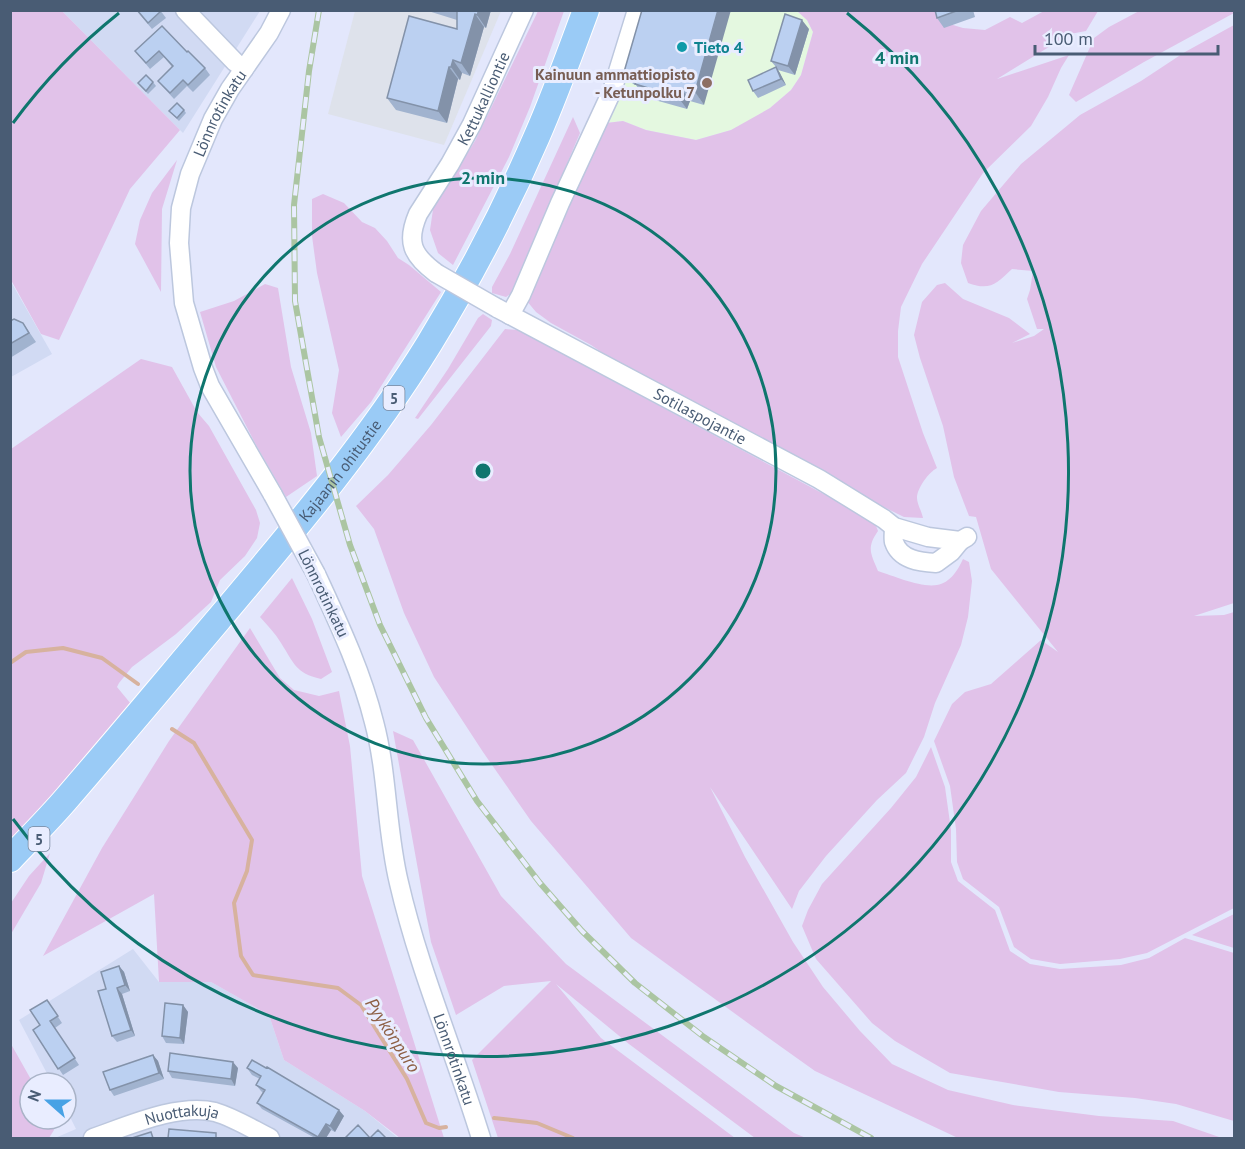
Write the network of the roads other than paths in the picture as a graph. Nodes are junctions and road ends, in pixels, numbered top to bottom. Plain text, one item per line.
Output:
1 (185, 10) edge
2 (281, 10) edge
3 (524, 10) edge
4 (586, 10) edge
5 (637, 10) edge
6 (244, 69) junction
7 (436, 273) joint
8 (504, 311) junction
9 (894, 527) junction
10 (65, 800) junction
11 (10, 860) edge
12 (10, 875) edge
13 (93, 1138) edge
14 (270, 1138) edge
15 (481, 1138) edge

1 - 6 street
2 - 6 street, Lönnrotinkatu
3 - 7 street, Kettukalliontie
4 - 10 highway, Kajaanin ohitustie / 5
5 - 8 street
6 - 15 street, Lönnrotinkatu, bridge
7 - 8 street, Sotilaspojantie, bridge
8 - 9 street, Sotilaspojantie
9 - 9 street, Sotilaspojantie
10 - 11 highway, 5
10 - 12 highway, 5
13 - 14 street, Nuottakuja

